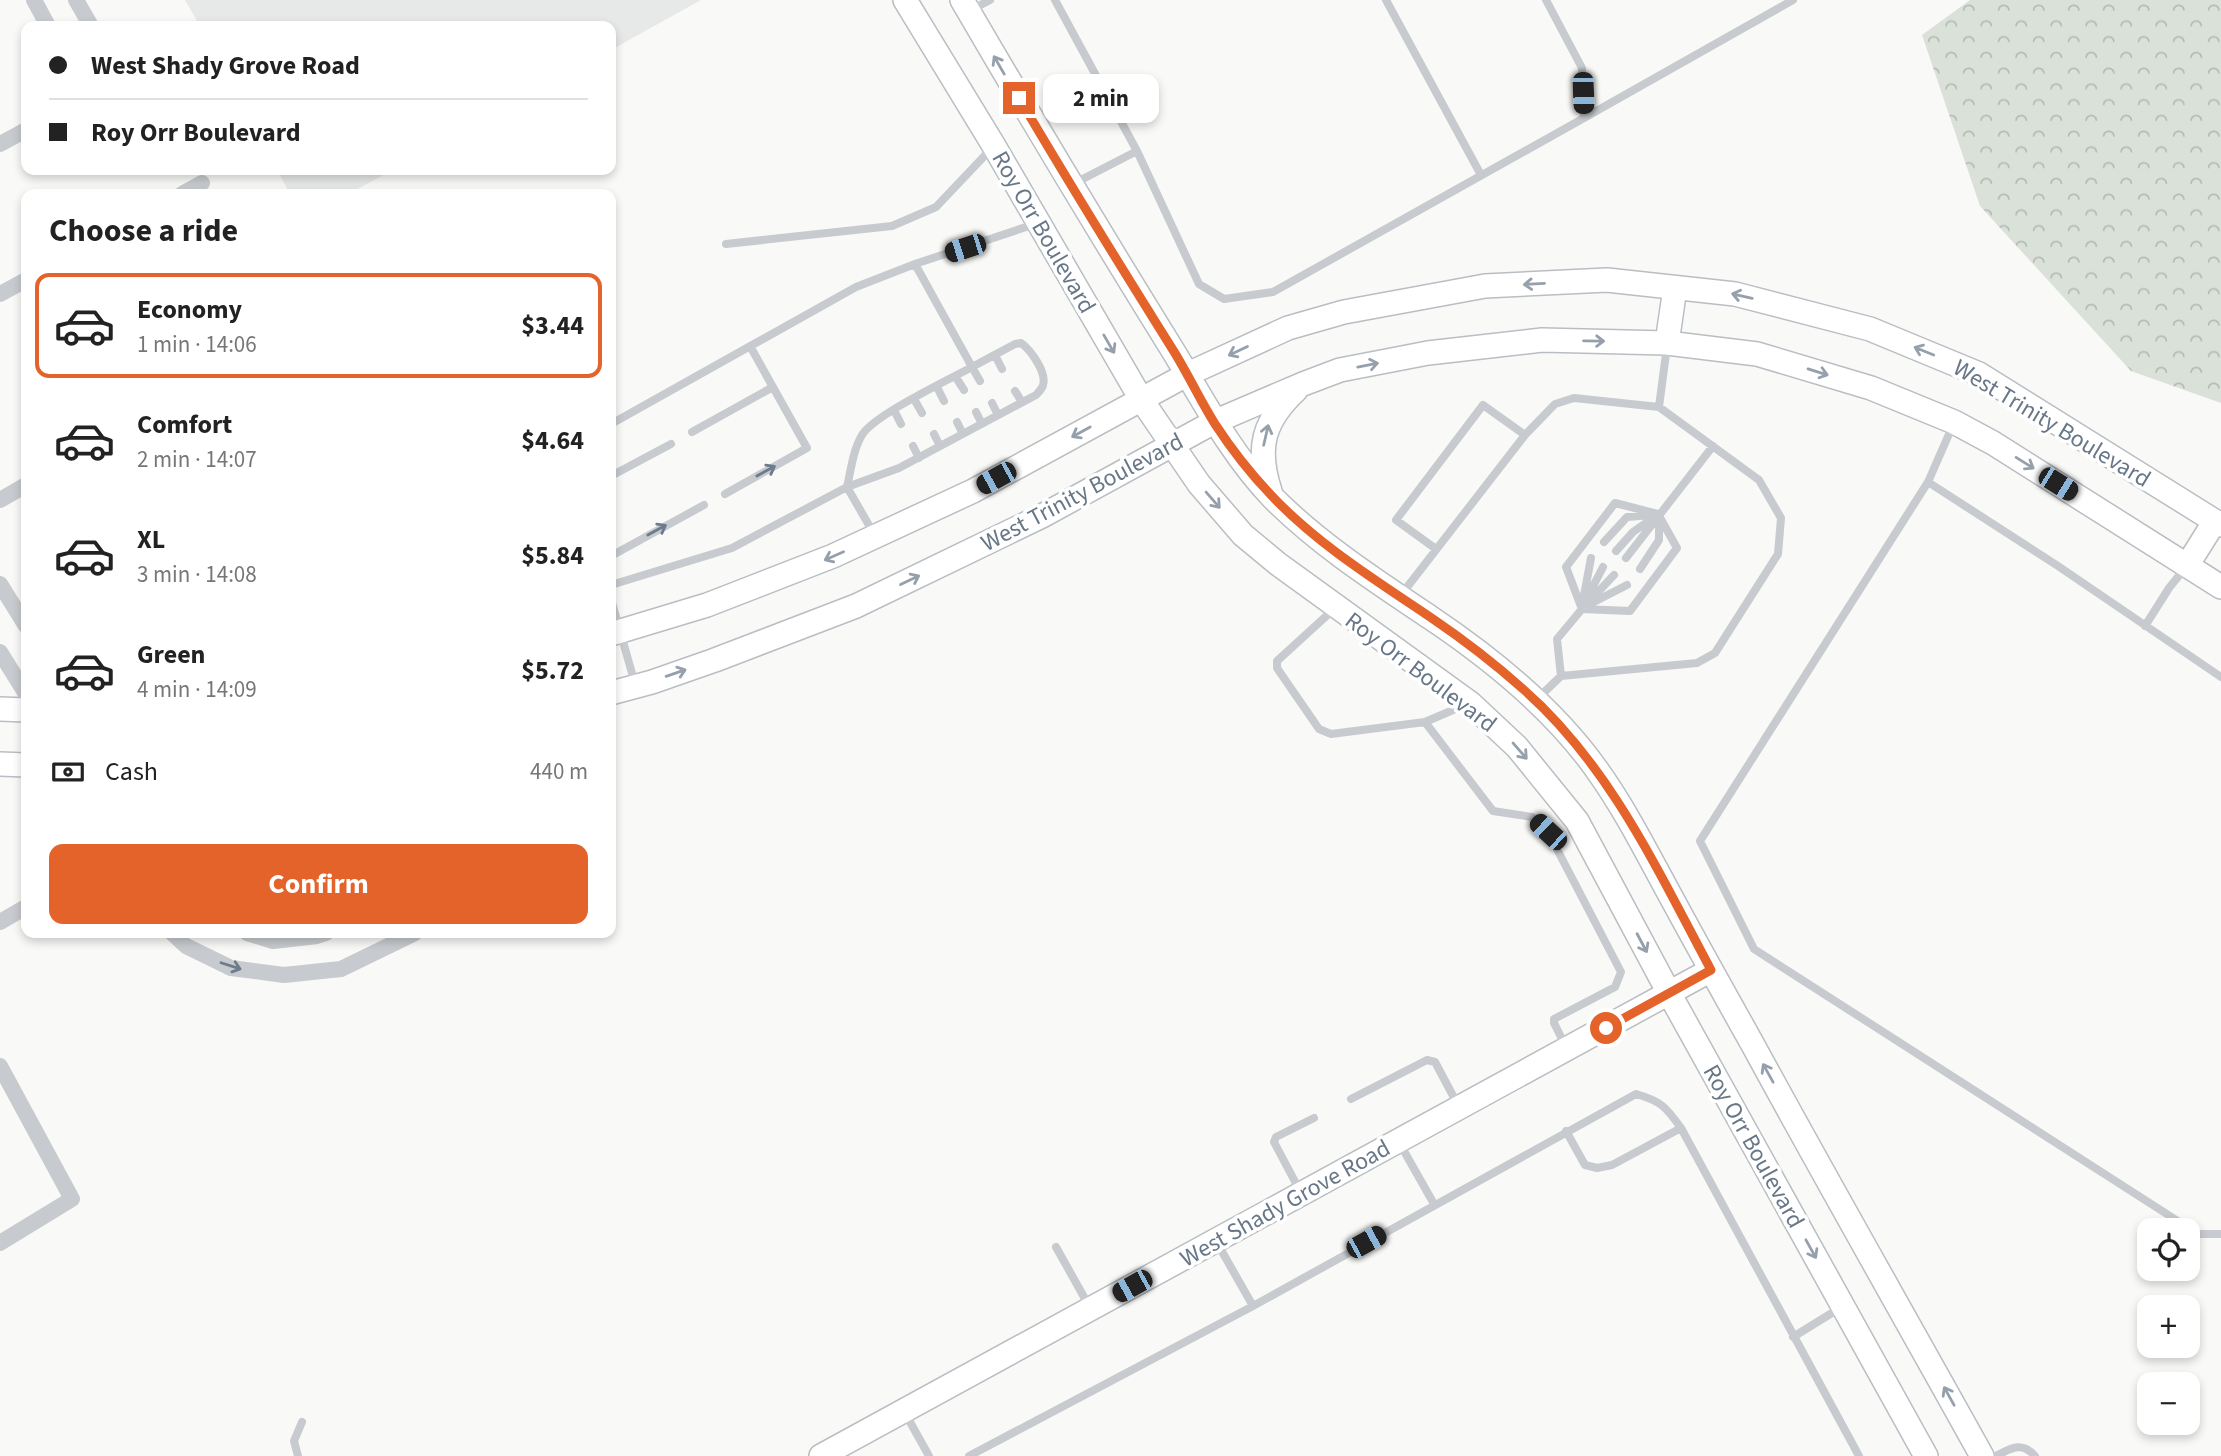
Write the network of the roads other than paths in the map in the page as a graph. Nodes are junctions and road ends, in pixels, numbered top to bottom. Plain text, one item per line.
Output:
1 (34, 0) edge
2 (76, 0) edge
3 (905, 0) edge
4 (990, 0) edge
5 (1055, 0) edge
6 (1386, 0) edge
7 (1546, 0) edge
8 (1793, 0) edge
9 (965, 6) edge
10 (45, 21) edge
11 (88, 21) edge
12 (1584, 118) junction
13 (21, 133) edge
14 (0, 144) edge
15 (994, 146) junction
16 (1137, 151) junction
17 (1481, 176) junction
18 (202, 183) dead end
19 (1070, 185) junction
20 (192, 189) edge
21 (1038, 224) junction
22 (726, 244) dead end
23 (915, 264) junction
24 (21, 283) edge
25 (1675, 288) junction
26 (0, 294) edge
27 (1667, 343) junction
28 (750, 346) junction
29 (995, 355) junction
30 (972, 367) junction
31 (1002, 369) dead end
32 (1188, 374) junction
33 (956, 376) junction
34 (980, 381) dead end
35 (1303, 384) junction
36 (773, 387) junction
37 (937, 387) junction
38 (964, 390) dead end
39 (1015, 391) dead end
40 (914, 399) junction
41 (1141, 399) junction
42 (944, 401) dead end
43 (1022, 402) junction
44 (992, 403) dead end
45 (1659, 407) junction
46 (894, 411) junction
47 (922, 412) dead end
48 (976, 412) dead end
49 (998, 415) junction
50 (616, 421) edge
51 (957, 422) dead end
52 (1214, 422) junction
53 (1954, 422) junction
54 (901, 424) dead end
55 (982, 424) junction
56 (692, 432) dead end
57 (963, 434) junction
58 (934, 435) dead end
59 (1525, 435) junction
60 (671, 444) dead end
61 (1172, 445) junction
62 (913, 446) dead end
63 (940, 446) junction
64 (1713, 446) junction
65 (919, 458) junction
66 (616, 473) edge
67 (1928, 482) junction
68 (847, 486) junction
69 (21, 488) edge
70 (725, 494) dead end
71 (1273, 497) junction
72 (0, 500) edge
73 (704, 505) dead end
74 (1658, 514) junction
75 (2219, 519) edge
76 (875, 537) junction
77 (1604, 542) dead end
78 (1436, 549) junction
79 (1616, 551) dead end
80 (616, 553) edge
81 (1591, 558) dead end
82 (1626, 558) dead end
83 (2188, 565) junction
84 (1603, 567) dead end
85 (1640, 569) dead end
86 (1614, 575) dead end
87 (616, 583) edge
88 (0, 584) edge
89 (1627, 585) dead end
90 (2221, 587) edge
91 (1399, 597) junction
92 (1336, 607) junction
93 (1581, 609) junction
94 (21, 618) edge
95 (2145, 626) junction
96 (616, 632) edge
97 (0, 652) edge
98 (1561, 676) junction
99 (2221, 677) edge
100 (21, 686) edge
101 (635, 686) junction
102 (616, 692) edge
103 (1535, 701) junction
104 (1470, 703) junction
105 (0, 709) edge
106 (21, 710) edge
107 (1425, 722) junction
108 (0, 764) edge
109 (21, 765) edge
110 (21, 911) edge
111 (0, 922) edge
112 (177, 938) edge
113 (263, 938) edge
114 (299, 938) edge
115 (405, 938) edge
116 (1711, 970) junction
117 (1669, 993) junction
118 (1567, 1049) junction
119 (0, 1066) edge
120 (1351, 1099) dead end
121 (1460, 1107) junction
122 (1314, 1118) dead end
123 (1681, 1128) junction
124 (1566, 1131) junction
125 (1398, 1141) junction
126 (1302, 1194) junction
127 (1434, 1204) junction
128 (2221, 1234) edge
129 (1216, 1240) junction
130 (0, 1243) edge
131 (1056, 1247) dead end
132 (1253, 1306) junction
133 (1843, 1307) junction
134 (1091, 1309) junction
135 (1793, 1337) junction
136 (904, 1411) junction
137 (303, 1422) dead end
138 (298, 1456) edge
139 (821, 1456) edge
140 (929, 1456) edge
141 (969, 1456) edge
142 (1859, 1456) edge
143 (1926, 1456) edge
144 (1982, 1456) edge
145 (1996, 1456) edge
146 (2035, 1456) edge

1 - 10 street
2 - 11 street
3 - 15 main road, Roy Orr Boulevard
4 - 9 lane
5 - 16 lane
6 - 17 lane
7 - 12 lane
8 - 12 lane
19 -> 9 main road, Roy Orr Boulevard
12 - 17 lane
13 - 14 street
15 - 21 main road, Roy Orr Boulevard
15 - 22 lane
16 - 17 lane
16 - 19 lane
18 - 20 street
19 - 32 main road, Roy Orr Boulevard
21 - 23 lane
21 -> 41 main road, Roy Orr Boulevard
23 - 28 lane
23 - 30 lane
24 - 26 street
25 - 27 main road
25 -> 32 main road, West Trinity Boulevard
75 -> 25 main road, West Trinity Boulevard
35 -> 27 main road, West Trinity Boulevard
27 - 45 lane
27 -> 53 main road, West Trinity Boulevard
28 - 36 lane
28 - 50 lane
29 - 30 lane
29 - 31 lane
29 - 43 lane
30 - 33 lane
30 - 34 lane
32 - 41 main road, West Trinity Boulevard
32 - 52 main road, Roy Orr Boulevard
33 - 37 lane
33 - 38 lane
35 - 52 main road, West Trinity Boulevard
71 -> 35 main road
36 - 56 lane
70 -> 36 lane
37 - 40 lane
37 - 42 lane
39 - 43 lane
40 - 46 lane
40 - 47 lane
41 - 61 main road, Roy Orr Boulevard
41 -> 76 main road, West Trinity Boulevard
43 - 49 lane
44 - 49 lane
45 - 59 lane
45 - 64 lane
46 - 54 lane
46 - 68 lane
48 - 55 lane
49 - 55 lane
51 - 57 lane
52 - 61 main road, West Trinity Boulevard
52 - 71 main road, Roy Orr Boulevard
53 - 67 lane
53 -> 83 main road, West Trinity Boulevard
55 - 57 lane
57 - 63 lane
58 - 63 lane
59 - 78 lane
59 - 78 lane
60 - 66 lane
61 -> 92 main road, Roy Orr Boulevard
101 -> 61 main road, West Trinity Boulevard
62 - 65 lane
63 - 65 lane
64 - 74 lane
64 - 98 lane
65 - 68 lane
67 - 95 lane
67 - 128 lane
68 - 76 lane
68 - 87 lane
69 - 72 street
71 - 91 main road, Roy Orr Boulevard
80 -> 73 lane
74 - 77 lane
74 - 79 lane
74 - 82 lane
74 - 85 lane
74 - 93 lane
74 - 93 lane
75 - 83 main road
76 -> 96 main road, West Trinity Boulevard
78 - 91 lane
81 - 93 lane
83 - 90 main road, West Trinity Boulevard
83 - 95 lane
84 - 93 lane
86 - 93 lane
88 - 94 street
89 - 93 lane
91 - 103 main road, Roy Orr Boulevard
92 - 104 main road, Roy Orr Boulevard
92 - 107 lane
93 - 98 lane
95 - 99 lane
96 - 101 lane
97 - 100 street
98 - 103 lane
101 - 102 main road, West Trinity Boulevard
103 - 116 main road, Roy Orr Boulevard
104 - 107 lane
104 -> 117 main road, Roy Orr Boulevard
105 - 106 main road
107 - 118 lane
108 - 109 main road
110 - 111 street
112 -> 115 street
113 - 114 street
116 - 117 main road, West Shady Grove Road
144 -> 116 main road, Roy Orr Boulevard
117 - 118 main road, West Shady Grove Road
117 -> 133 main road, Roy Orr Boulevard
118 - 121 main road, West Shady Grove Road
119 - 130 street
120 - 121 lane
121 - 125 main road, West Shady Grove Road
122 - 126 lane
123 - 124 lane
123 - 124 lane
123 - 135 lane
124 - 127 lane
125 - 126 main road, West Shady Grove Road
125 - 127 lane
126 - 129 main road, West Shady Grove Road
127 - 132 lane
129 - 132 lane
129 - 134 main road, West Shady Grove Road
131 - 134 lane
132 - 141 lane
133 - 135 lane
133 - 143 main road, Roy Orr Boulevard
134 - 136 main road, West Shady Grove Road
135 - 142 lane
136 - 139 main road, West Shady Grove Road
136 - 140 lane
137 - 138 lane
145 - 146 lane

